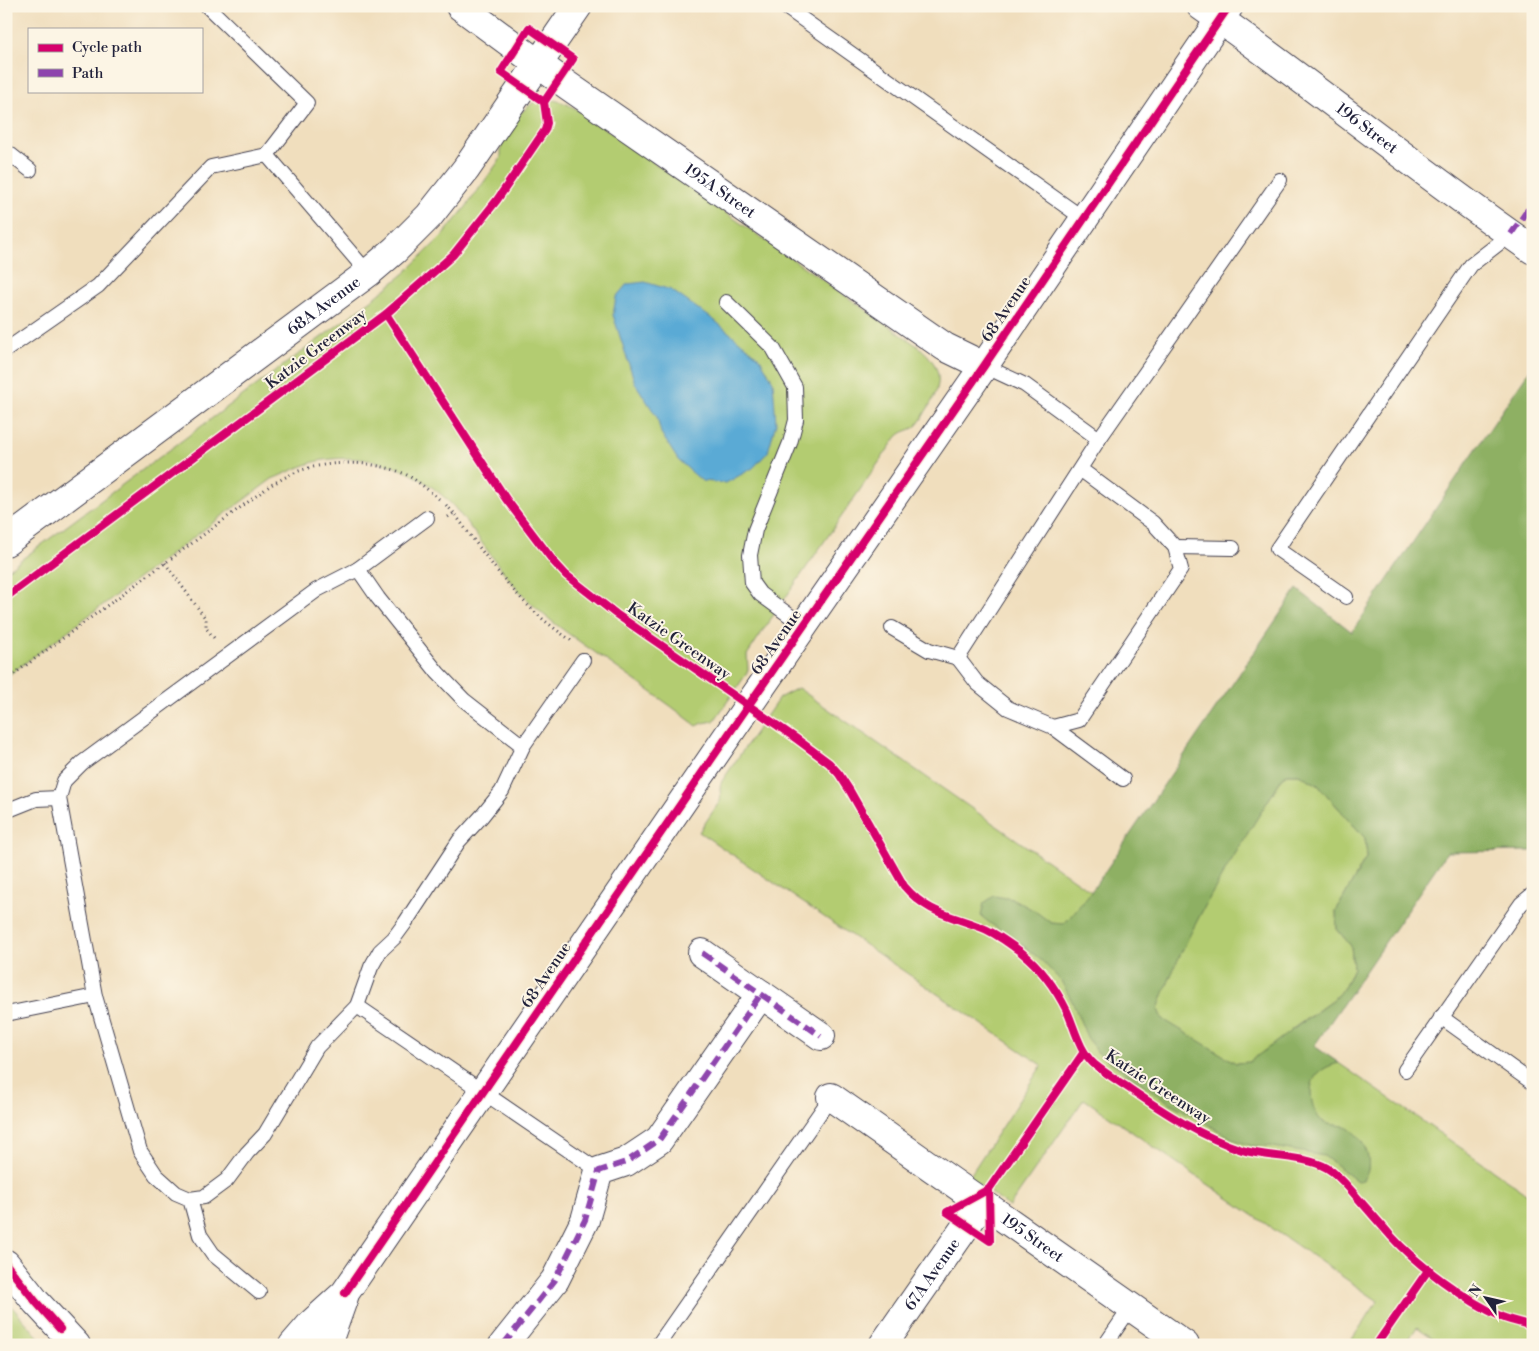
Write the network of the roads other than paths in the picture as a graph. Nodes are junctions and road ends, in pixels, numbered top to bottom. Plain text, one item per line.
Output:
1 (207, 6) edge
2 (460, 6) edge
3 (578, 6) edge
4 (784, 6) edge
5 (1217, 11) edge
6 (538, 64) junction
7 (6, 152) edge
8 (267, 155) junction
9 (30, 170) dead end
10 (1280, 180) dead end
11 (1084, 218) junction
12 (1510, 234) junction
13 (1533, 250) edge
14 (368, 273) junction
15 (726, 302) dead end
16 (6, 350) edge
17 (984, 366) junction
18 (1099, 439) junction
19 (1080, 469) junction
20 (427, 518) dead end
21 (6, 542) edge
22 (1175, 547) junction
23 (1233, 548) dead end
24 (358, 569) junction
25 (1346, 597) dead end
26 (804, 626) junction
27 (892, 628) dead end
28 (958, 658) junction
29 (583, 660) dead end
30 (1054, 727) junction
31 (523, 746) junction
32 (1123, 779) dead end
33 (59, 798) junction
34 (6, 811) edge
35 (1533, 894) edge
36 (702, 953) dead end
37 (761, 994) junction
38 (95, 996) junction
39 (357, 1006) junction
40 (6, 1014) edge
41 (1441, 1017) junction
42 (821, 1036) dead end
43 (1405, 1070) dead end
44 (1533, 1083) edge
45 (483, 1093) junction
46 (831, 1096) joint
47 (599, 1171) junction
48 (190, 1199) junction
49 (982, 1203) junction
50 (6, 1264) edge
51 (259, 1292) dead end
52 (345, 1293) junction
53 (1131, 1307) junction
54 (68, 1337) edge
55 (88, 1345) edge
56 (293, 1345) edge
57 (325, 1345) edge
58 (503, 1345) edge
59 (658, 1345) edge
60 (883, 1345) edge
61 (1105, 1345) edge
62 (1185, 1345) edge

1 - 8 lane
2 - 6 street, 195A Street
3 - 6 street, 68A Avenue
4 - 11 lane
5 - 11 street, 68 Avenue
5 - 12 street, 196 Street
6 - 14 street, 68A Avenue
6 - 17 street, 195A Street
7 - 9 lane
8 - 14 lane
8 - 16 lane
10 - 18 lane
11 - 17 street, 68 Avenue
12 - 13 street, 196 Street
12 - 25 lane
14 - 21 street, 68A Avenue
15 - 26 lane
17 - 18 lane
17 - 26 street, 68 Avenue
18 - 19 lane
19 - 22 lane
19 - 28 lane
20 - 24 lane
22 - 23 lane
22 - 30 lane
24 - 31 lane
24 - 33 lane
26 - 45 street, 68 Avenue
27 - 28 lane
28 - 30 lane
29 - 31 lane
30 - 32 lane
31 - 39 lane
33 - 34 lane
33 - 38 lane
35 - 41 lane
36 - 37 street
37 - 42 street
37 - 47 street
38 - 40 lane
38 - 48 lane
39 - 45 lane
39 - 48 lane
41 - 43 lane
41 - 44 lane
45 - 47 lane
45 - 52 street, 68 Avenue
46 - 49 street, 195 Street
46 - 59 lane
47 - 58 street
48 - 51 lane
49 - 53 street, 195 Street
49 - 60 street, 67A Avenue
50 - 54 street
52 - 56 street, 68 Avenue
52 - 57 street, 68 Avenue
53 - 61 lane
53 - 62 street, 195 Street
54 - 55 street

